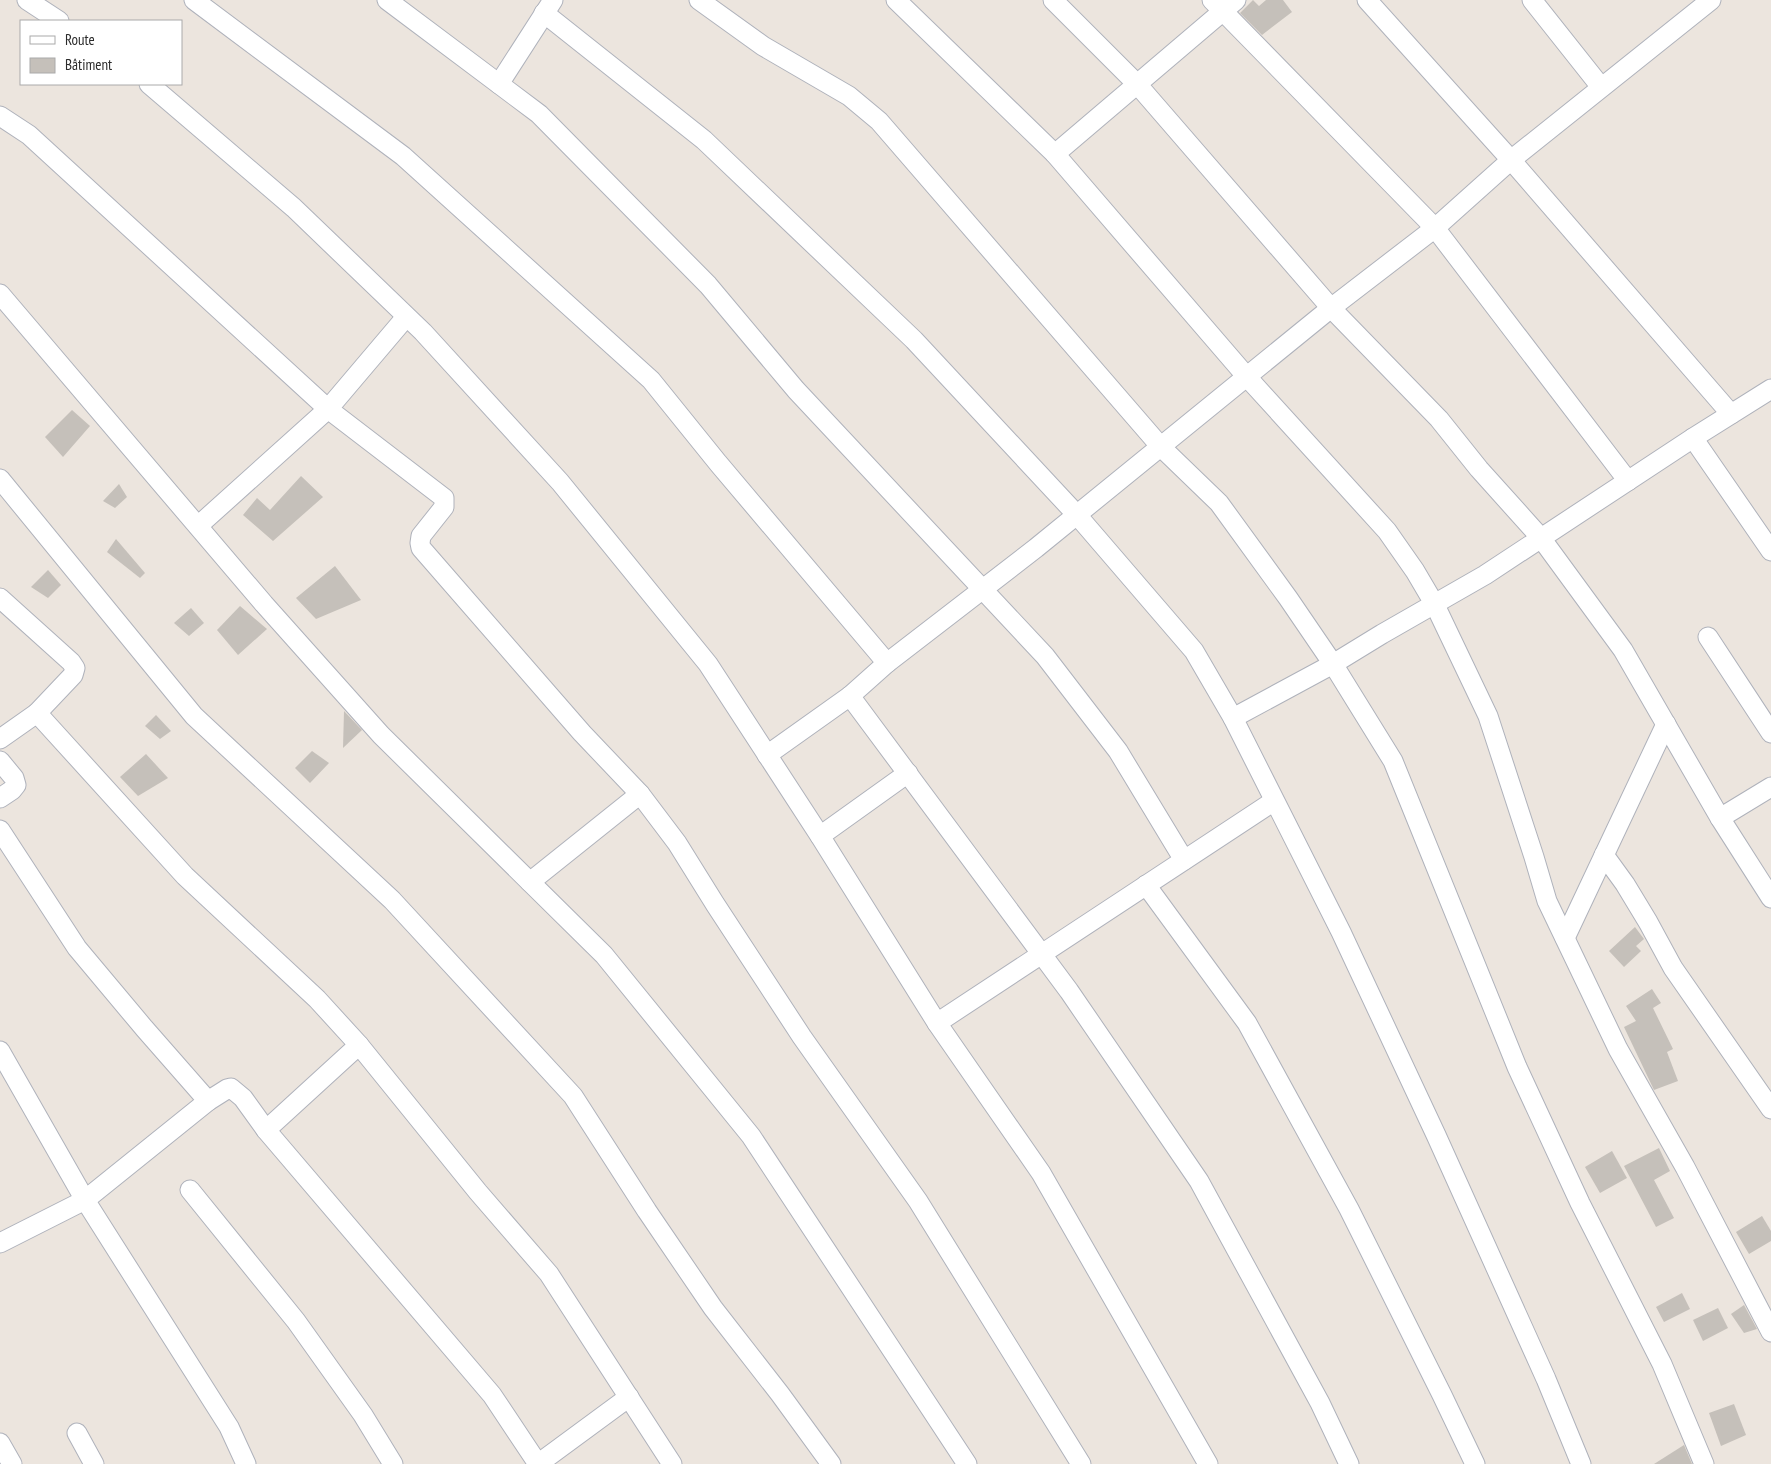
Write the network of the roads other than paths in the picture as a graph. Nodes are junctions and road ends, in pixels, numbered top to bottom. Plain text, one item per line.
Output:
1 (27, 0) edge
2 (194, 0) edge
3 (387, 0) edge
4 (699, 0) edge
5 (896, 0) edge
6 (1053, 0) edge
7 (1367, 0) edge
8 (1532, 0) edge
9 (1711, 0) edge
10 (1224, 3) edge
11 (548, 6) edge
12 (57, 20) edge
13 (499, 84) junction
14 (1137, 84) junction
15 (150, 85) edge
16 (1601, 87) junction
17 (0, 116) edge
18 (1055, 154) junction
19 (1511, 160) junction
20 (1435, 228) junction
21 (0, 294) edge
22 (1331, 308) junction
23 (406, 317) junction
24 (1248, 377) junction
25 (1771, 389) edge
26 (328, 409) junction
27 (1731, 414) junction
28 (1693, 438) junction
29 (1161, 447) junction
30 (0, 480) edge
31 (1628, 481) junction
32 (1077, 515) junction
33 (198, 526) junction
34 (1541, 538) junction
35 (1771, 551) edge
36 (983, 589) junction
37 (0, 598) edge
38 (1435, 605) junction
39 (1708, 636) dead end
40 (887, 663) junction
41 (1334, 664) junction
42 (850, 696) junction
43 (37, 713) junction
44 (1233, 718) junction
45 (1666, 724) junction
46 (1771, 732) edge
47 (0, 739) edge
48 (767, 755) junction
49 (0, 761) edge
50 (908, 773) junction
51 (1771, 787) edge
52 (640, 794) junction
53 (0, 798) edge
54 (1274, 801) junction
55 (1720, 818) junction
56 (0, 830) edge
57 (820, 836) junction
58 (1604, 855) junction
59 (1184, 860) junction
60 (530, 882) junction
61 (1146, 885) junction
62 (1771, 898) edge
63 (1565, 938) junction
64 (1041, 954) junction
65 (937, 1023) junction
66 (360, 1044) junction
67 (0, 1051) edge
68 (208, 1101) junction
69 (1771, 1109) edge
70 (266, 1130) junction
71 (190, 1190) dead end
72 (85, 1200) junction
73 (0, 1243) edge
74 (1771, 1332) edge
75 (629, 1398) junction
76 (77, 1434) dead end
77 (0, 1443) edge
78 (12, 1464) edge
79 (94, 1464) edge
80 (246, 1464) edge
81 (393, 1464) edge
82 (538, 1464) edge
83 (672, 1464) edge
84 (831, 1464) edge
85 (967, 1464) edge
86 (1081, 1464) edge
87 (1208, 1464) edge
88 (1349, 1464) edge
89 (1475, 1464) edge
90 (1581, 1464) edge
91 (1704, 1464) edge

1 - 12 street
2 - 40 street
3 - 13 street
4 - 29 street
5 - 18 street
6 - 14 street
7 - 19 street
8 - 16 street
9 - 16 street
10 - 14 street
10 - 20 street
11 - 13 street
11 - 32 street
13 - 36 street
14 - 18 street
14 - 22 street
15 - 23 street
16 - 19 street
17 - 26 street
18 - 24 street
19 - 20 street
19 - 27 street
20 - 22 street
20 - 31 street
21 - 33 street
22 - 24 street
22 - 34 street
23 - 26 street
23 - 48 street
24 - 29 street
24 - 38 street
25 - 27 street
26 - 33 street
26 - 52 street
27 - 28 street
28 - 31 street
28 - 35 street
29 - 32 street
29 - 41 street
30 - 84 street
31 - 34 street
32 - 36 street
32 - 44 street
33 - 60 street
34 - 38 street
34 - 45 street
36 - 40 street
36 - 59 street
37 - 43 street
38 - 41 street
38 - 63 street
39 - 46 street
40 - 42 street
41 - 44 street
41 - 91 street
42 - 48 street
42 - 50 street
43 - 47 street
43 - 66 street
44 - 54 street
45 - 55 street
45 - 58 street
48 - 57 street
49 - 53 street
50 - 57 street
50 - 64 street
51 - 55 street
52 - 60 street
52 - 86 street
54 - 59 street
54 - 90 street
55 - 62 street
56 - 68 street
57 - 65 street
58 - 63 street
58 - 69 street
59 - 61 street
60 - 85 street
61 - 64 street
61 - 89 street
63 - 74 street
64 - 65 street
64 - 88 street
65 - 87 street
66 - 70 street
66 - 75 street
67 - 72 street
68 - 70 street
68 - 72 street
70 - 82 street
71 - 81 street
72 - 73 street
72 - 80 street
75 - 82 street
75 - 83 street
76 - 79 street
77 - 78 street

